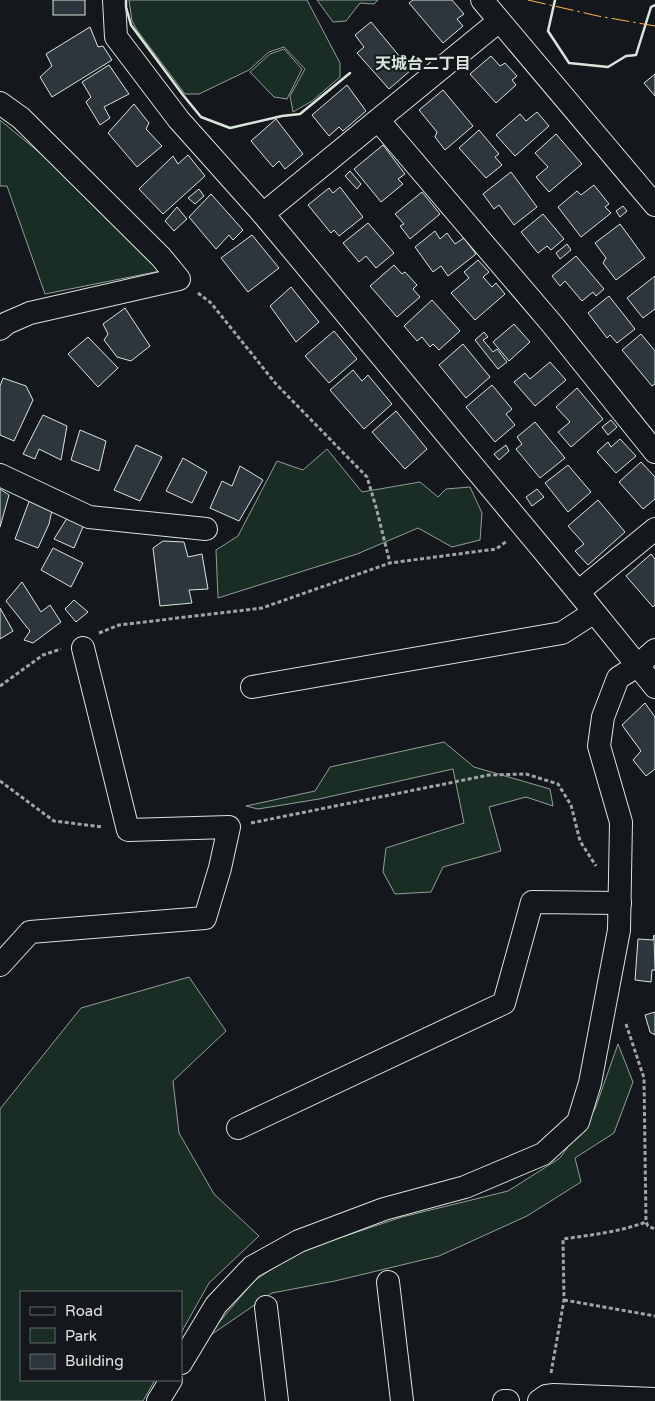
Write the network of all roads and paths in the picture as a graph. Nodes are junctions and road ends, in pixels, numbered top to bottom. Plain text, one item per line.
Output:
1 (114, 0) edge
2 (482, 0) edge
3 (499, 21) junction
4 (0, 103) edge
5 (378, 120) junction
6 (655, 205) edge
7 (262, 214) junction
8 (179, 279) junction
9 (0, 329) edge
10 (655, 452) edge
11 (0, 475) edge
12 (206, 528) dead end
13 (524, 529) junction
14 (655, 529) edge
15 (390, 563) junction
16 (578, 592) junction
17 (593, 613) junction
18 (80, 644) junction
19 (655, 650) edge
20 (638, 666) junction
21 (0, 686) edge
22 (252, 687) dead end
23 (655, 687) edge
24 (0, 781) edge
25 (229, 828) junction
26 (128, 830) junction
27 (600, 872) dead end
28 (620, 903) junction
29 (0, 965) edge
30 (626, 1022) dead end
31 (238, 1128) dead end
32 (646, 1222) junction
33 (655, 1228) edge
34 (388, 1282) dead end
35 (564, 1300) junction
36 (266, 1307) dead end
37 (655, 1316) edge
38 (182, 1361) edge
39 (170, 1381) edge
40 (543, 1399) edge
41 (655, 1399) edge
42 (158, 1401) edge
43 (277, 1401) edge
44 (402, 1401) edge
45 (504, 1401) edge
46 (508, 1401) edge

1 - 7 street
2 - 3 street
3 - 5 street
3 - 6 street
4 - 8 street
5 - 7 street
5 - 10 street
7 - 13 street
8 - 9 street
8 - 15 path
11 - 12 street
13 - 15 path
13 - 16 street
14 - 16 street
15 - 18 path
16 - 17 street
17 - 20 street
17 - 22 street
18 - 21 path
18 - 26 street
19 - 20 street
20 - 23 street
20 - 28 street
24 - 26 path
25 - 26 street
25 - 27 path
25 - 29 street
28 - 31 street
28 - 38 street
30 - 32 path
32 - 33 path
32 - 35 path
34 - 44 street
35 - 37 path
35 - 40 path
36 - 43 street
39 - 42 street
40 - 41 street
45 - 46 street

